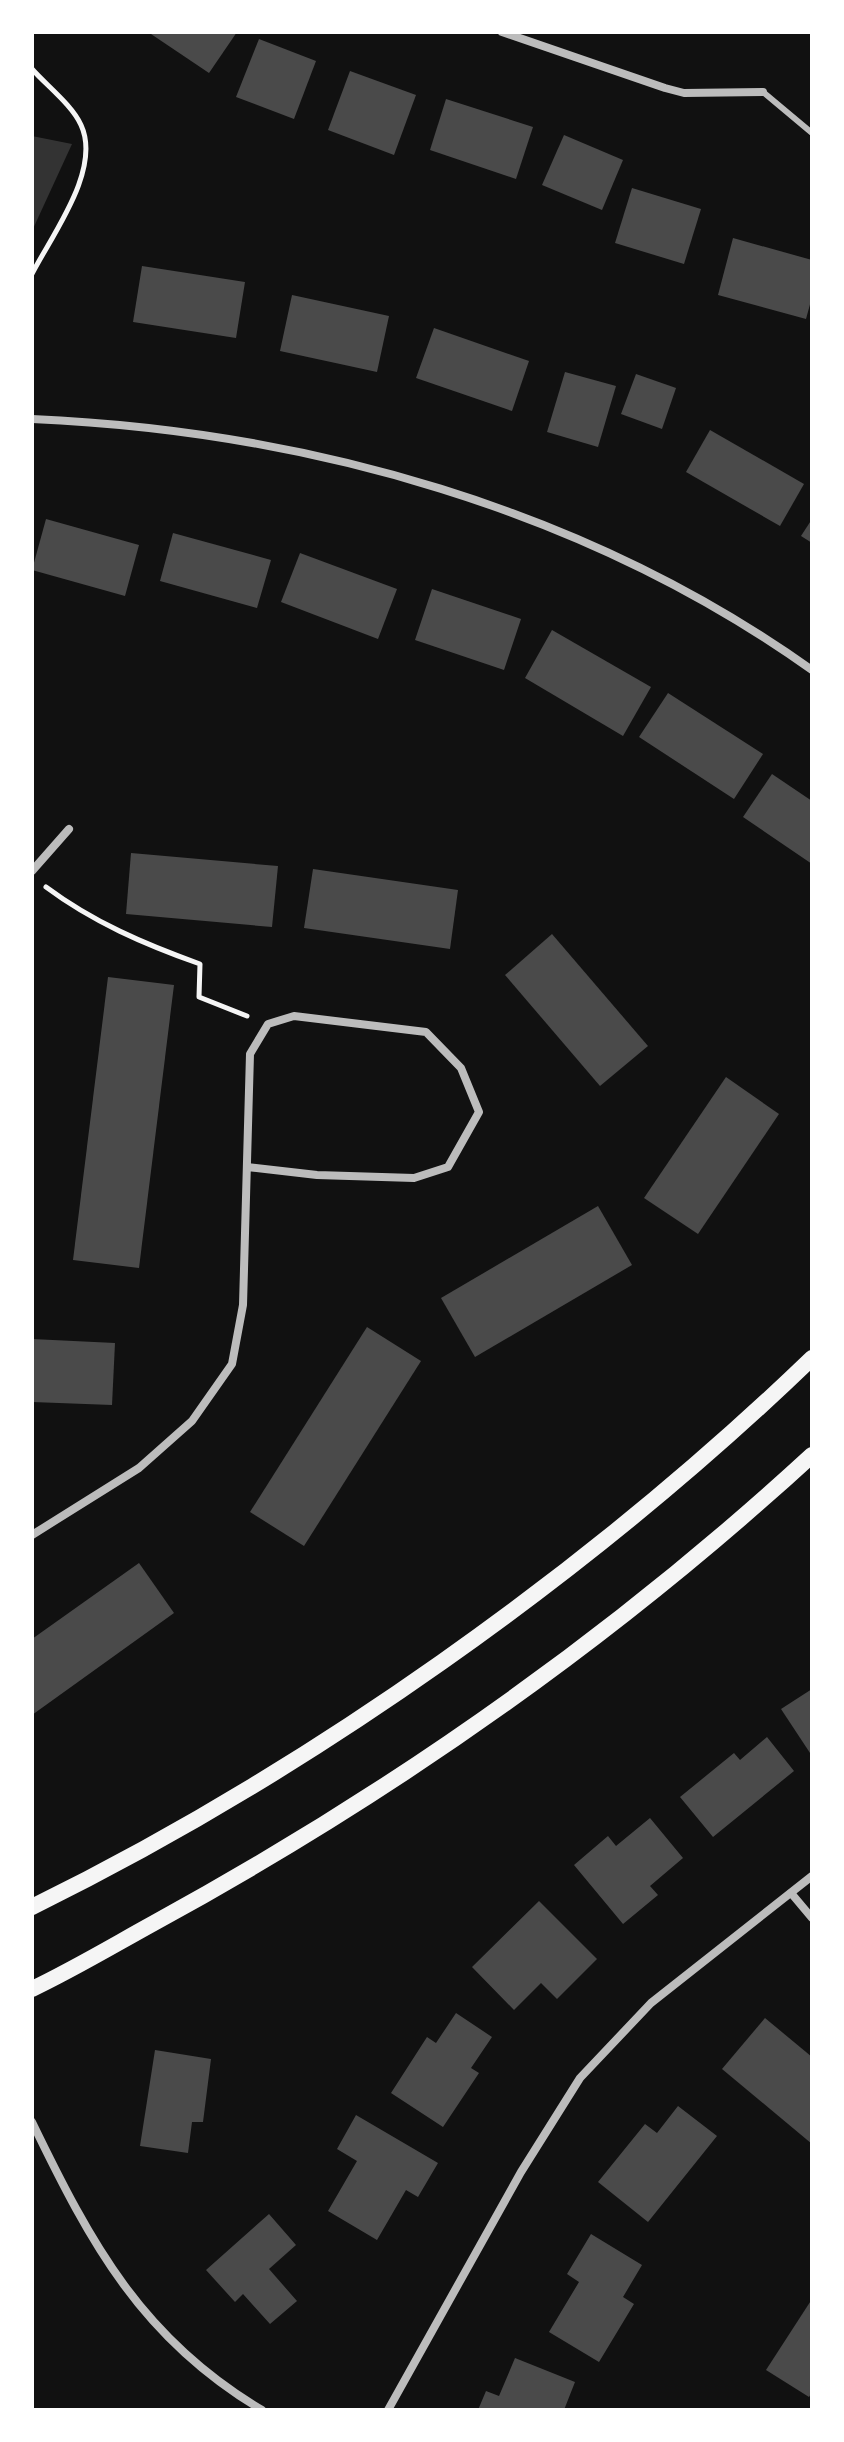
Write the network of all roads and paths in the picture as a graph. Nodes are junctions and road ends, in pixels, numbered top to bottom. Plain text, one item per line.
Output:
1 (502, 32) edge
2 (32, 69) edge
3 (763, 92) joint
4 (812, 133) edge
5 (32, 274) edge
6 (32, 419) edge
7 (812, 670) edge
8 (69, 829) dead end
9 (32, 871) edge
10 (42, 884) dead end
11 (268, 1024) junction
12 (247, 1167) junction
13 (812, 1358) edge
14 (812, 1455) edge
15 (32, 1535) edge
16 (812, 1876) edge
17 (791, 1893) junction
18 (32, 1907) edge
19 (812, 1918) edge
20 (32, 1989) edge
21 (32, 2122) edge
22 (262, 2410) edge
23 (388, 2410) edge

1 - 3 street
2 - 5 path
3 - 4 lane
6 - 7 street
8 - 9 street
10 - 11 path
11 - 12 street
11 - 12 street
12 - 15 street
13 - 18 main road
14 - 20 main road
16 - 17 street
17 - 19 street
17 - 23 street
21 - 22 street

